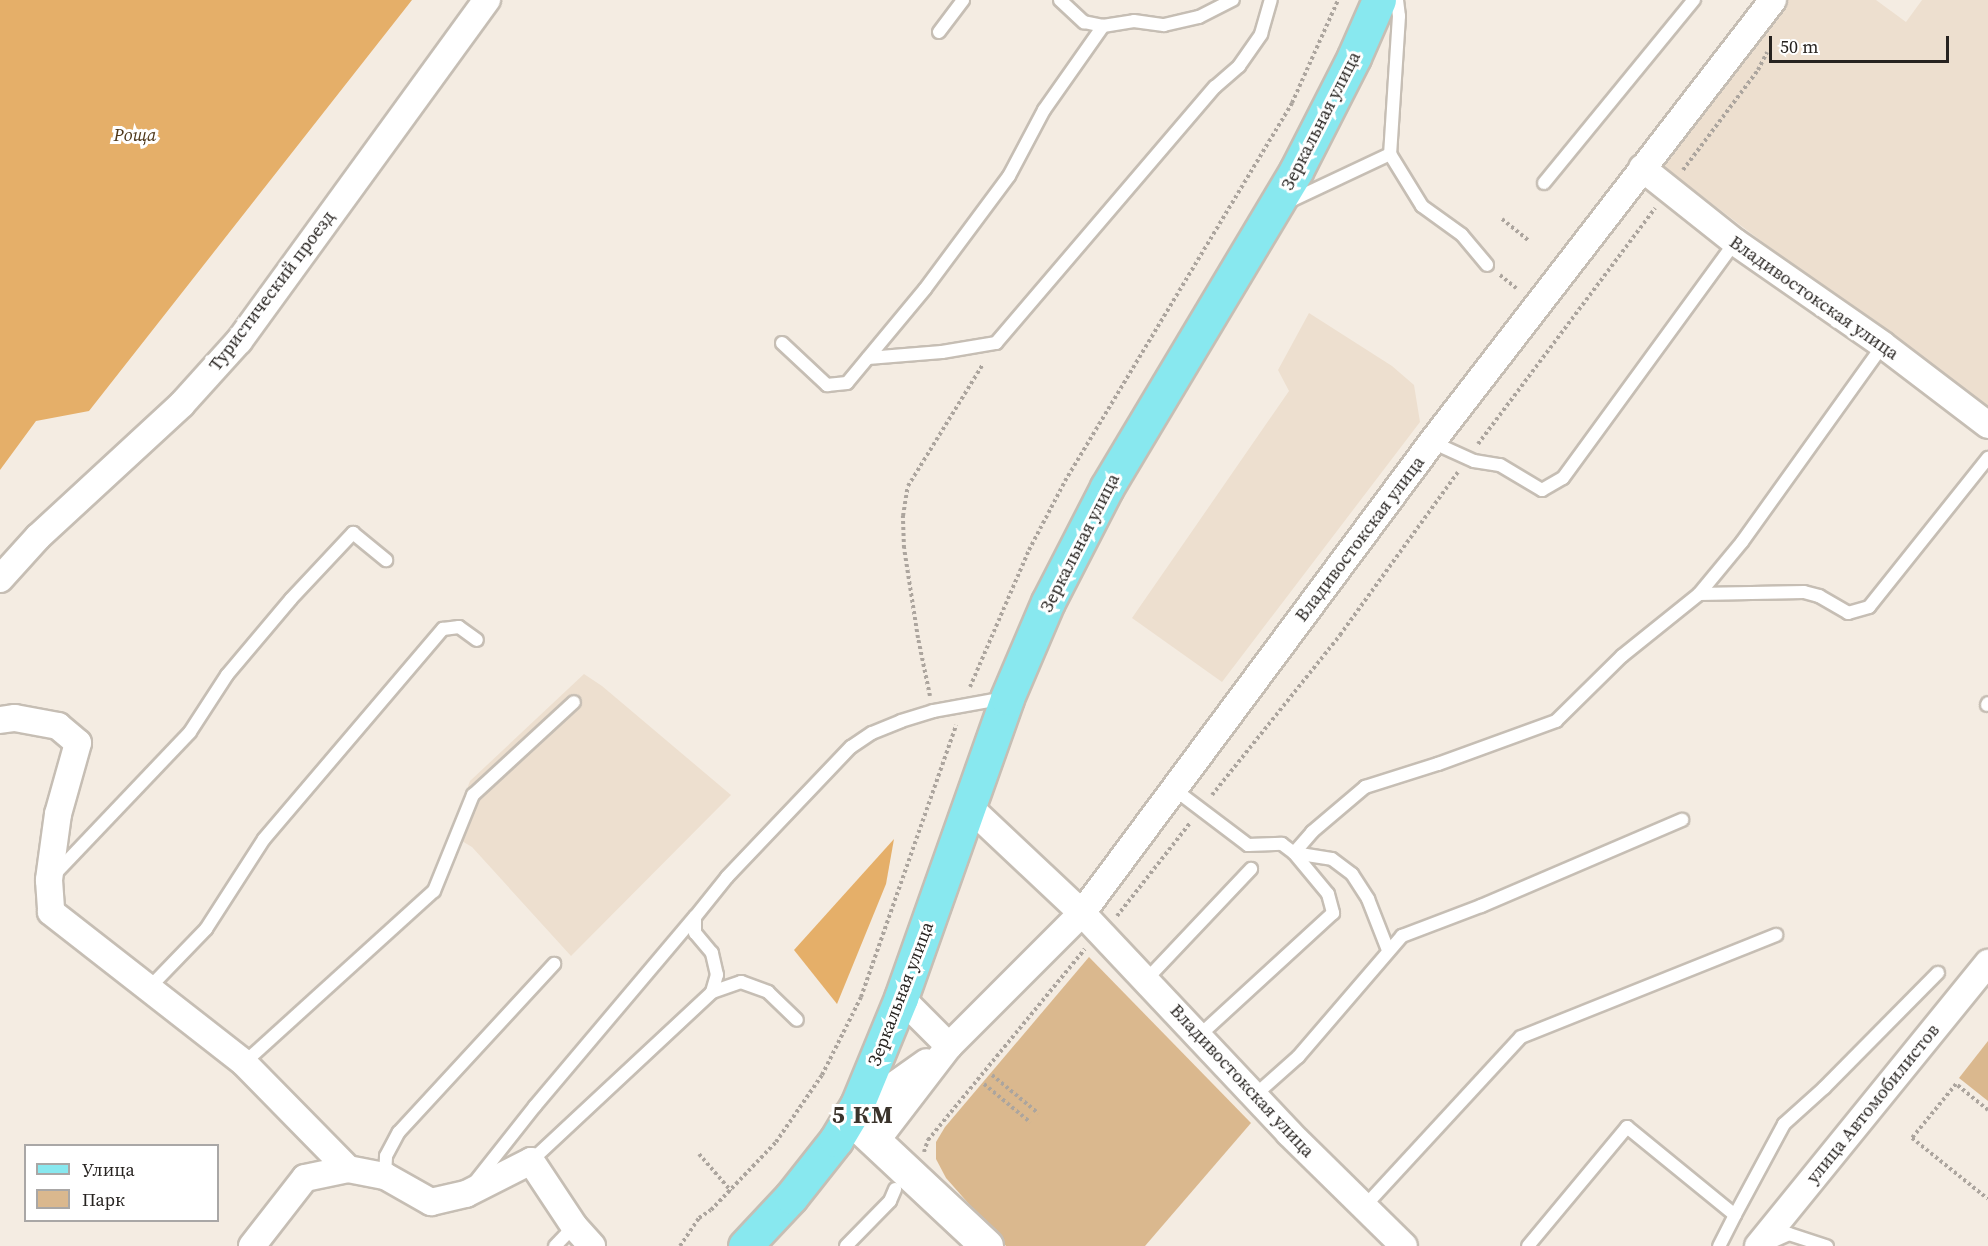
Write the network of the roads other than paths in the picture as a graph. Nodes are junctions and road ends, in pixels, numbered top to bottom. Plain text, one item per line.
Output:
1 (487, 0) edge
2 (963, 0) edge
3 (1060, 0) edge
4 (1233, 0) edge
5 (1271, 0) edge
6 (1379, 0) edge
7 (1397, 0) edge
8 (1694, 0) edge
9 (1773, 0) edge
10 (1102, 26) junction
11 (939, 32) dead end
12 (1390, 154) junction
13 (1642, 168) junction
14 (1544, 183) dead end
15 (1276, 208) junction
16 (1735, 242) junction
17 (1487, 265) dead end
18 (782, 343) dead end
19 (1883, 345) junction
20 (868, 358) junction
21 (1988, 425) edge
22 (1432, 442) junction
23 (1988, 458) edge
24 (386, 560) dead end
25 (0, 579) edge
26 (1700, 594) junction
27 (477, 640) dead end
28 (1007, 698) junction
29 (574, 702) dead end
30 (0, 720) edge
31 (1174, 789) junction
32 (968, 806) junction
33 (1682, 820) dead end
34 (1294, 853) junction
35 (1251, 869) dead end
36 (49, 880) junction
37 (1082, 913) junction
38 (695, 918) junction
39 (1776, 936) dead end
40 (1388, 950) junction
41 (1988, 963) edge
42 (554, 964) dead end
43 (1938, 973) dead end
44 (1146, 980) junction
45 (150, 987) junction
46 (712, 992) junction
47 (901, 998) junction
48 (797, 1020) dead end
49 (1199, 1036) junction
50 (949, 1046) junction
51 (244, 1063) junction
52 (1254, 1096) junction
53 (849, 1117) junction
54 (876, 1141) junction
55 (531, 1161) junction
56 (348, 1169) junction
57 (385, 1176) junction
58 (894, 1189) dead end
59 (466, 1194) junction
60 (1364, 1207) junction
61 (1735, 1215) junction
62 (574, 1226) junction
63 (252, 1246) edge
64 (555, 1246) edge
65 (592, 1246) edge
66 (745, 1246) edge
67 (846, 1246) edge
68 (987, 1246) edge
69 (1404, 1246) edge
70 (1528, 1246) edge
71 (1719, 1246) edge
72 (1760, 1246) edge
73 (1827, 1246) edge

1 - 25 street, Туристический проезд
2 - 11 lane
3 - 10 lane
4 - 10 lane
5 - 20 lane
6 - 15 main road, Зеркальная улица
7 - 12 lane
8 - 14 lane
9 - 13 street, Владивостокская улица
10 - 20 lane
12 - 15 lane
12 - 17 lane
13 - 16 street, Владивостокская улица
13 - 22 street, Владивостокская улица
15 - 28 main road, Зеркальная улица
16 - 19 street, Владивостокская улица
16 - 22 lane
18 - 20 lane
19 - 21 street, Владивостокская улица
19 - 26 lane
22 - 31 street, Владивостокская улица
23 - 26 lane
24 - 36 lane
26 - 34 lane
27 - 45 lane
28 - 32 main road, Зеркальная улица
28 - 38 lane
29 - 51 lane
30 - 36 street
31 - 34 lane
31 - 37 street, Владивостокская улица
32 - 37 street, Владивостокская улица
32 - 47 main road, Зеркальная улица
33 - 40 lane
34 - 40 lane
34 - 49 lane
35 - 44 lane
36 - 45 street
37 - 44 street, Владивостокская улица
37 - 50 street, Владивостокская улица
38 - 46 lane
38 - 59 lane
39 - 60 lane
40 - 52 lane
41 - 72 street, улица Автомобилистов
42 - 57 lane
43 - 61 lane
44 - 49 street, Владивостокская улица
45 - 51 street
46 - 48 lane
46 - 55 lane
47 - 50 street
47 - 53 main road, Зеркальная улица
49 - 52 street, Владивостокская улица
50 - 53 street, Владивостокская улица
50 - 54 street, Владивостокская улица
51 - 56 street
52 - 60 street, Владивостокская улица
53 - 54 street
53 - 66 main road, Зеркальная улица
54 - 68 street
55 - 59 street
55 - 62 street
56 - 57 street
56 - 63 street
57 - 59 street
58 - 67 lane
60 - 69 street, Владивостокская улица
61 - 70 lane
61 - 71 lane
62 - 64 lane
62 - 65 street
72 - 73 lane

